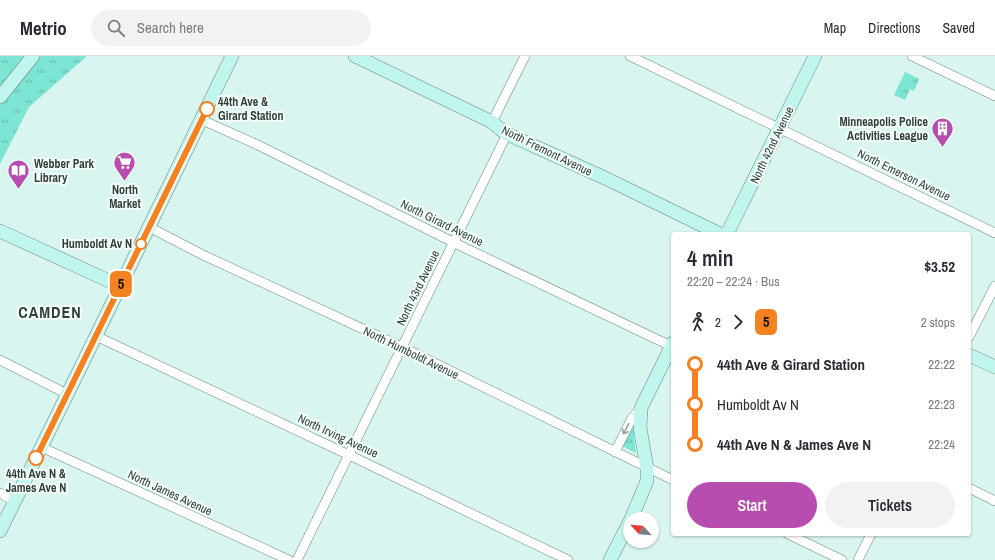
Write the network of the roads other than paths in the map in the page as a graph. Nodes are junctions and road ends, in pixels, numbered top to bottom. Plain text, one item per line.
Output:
1 (33, 56) edge
2 (232, 56) edge
3 (355, 56) edge
4 (525, 56) edge
5 (630, 56) edge
6 (815, 56) edge
7 (912, 56) edge
8 (995, 96) edge
9 (0, 97) edge
10 (202, 120) junction
11 (492, 122) junction
12 (780, 128) junction
13 (507, 134) junction
14 (149, 227) junction
15 (0, 230) edge
16 (716, 232) edge
17 (728, 232) edge
18 (995, 233) edge
19 (454, 242) junction
20 (120, 286) junction
21 (995, 286) edge
22 (971, 333) edge
23 (96, 336) junction
24 (671, 345) edge
25 (671, 347) edge
26 (402, 348) junction
27 (971, 356) edge
28 (0, 360) edge
29 (995, 367) edge
30 (67, 394) junction
31 (641, 408) junction
32 (41, 447) junction
33 (615, 452) junction
34 (349, 455) junction
35 (647, 468) junction
36 (671, 479) edge
37 (971, 489) edge
38 (0, 493) edge
39 (14, 501) junction
40 (995, 501) edge
41 (633, 512) edge
42 (0, 531) edge
43 (623, 534) edge
44 (792, 536) edge
45 (870, 536) edge
46 (289, 560) edge
47 (297, 560) edge
48 (568, 560) edge
49 (610, 560) edge
50 (842, 560) edge
51 (858, 560) edge

1 - 9 street
2 - 10 street
3 - 11 street, North Fremont Avenue
4 - 11 street
5 - 12 street, North Emerson Avenue
6 - 12 street, North 42nd Avenue
7 - 8 street
10 - 14 street
10 - 19 street, North Girard Avenue
11 - 13 street, North Fremont Avenue
12 - 17 street, North 42nd Avenue
12 - 18 street, North Emerson Avenue
13 - 16 street, North Fremont Avenue
13 - 19 street, North 43rd Avenue
14 - 20 street
14 - 26 street, North Humboldt Avenue
15 - 20 street
19 - 24 street, North Girard Avenue
19 - 26 street, North 43rd Avenue
20 - 23 street
21 - 22 street
23 - 30 street
23 - 34 street, North Irving Avenue
25 - 31 street
26 - 33 street, North Humboldt Avenue
26 - 34 street, North 43rd Avenue
27 - 29 street
28 - 30 street
30 - 32 street
31 -> 33 street
31 - 35 street
32 - 39 street
32 - 46 street, North James Avenue
33 - 35 street, North Humboldt Avenue
34 - 47 street, North 43rd Avenue
34 - 48 street, North Irving Avenue
35 - 36 street, North Humboldt Avenue
35 - 41 street
37 - 40 street
38 - 39 street
39 - 42 street
43 - 49 street
44 - 50 street
45 - 51 street

